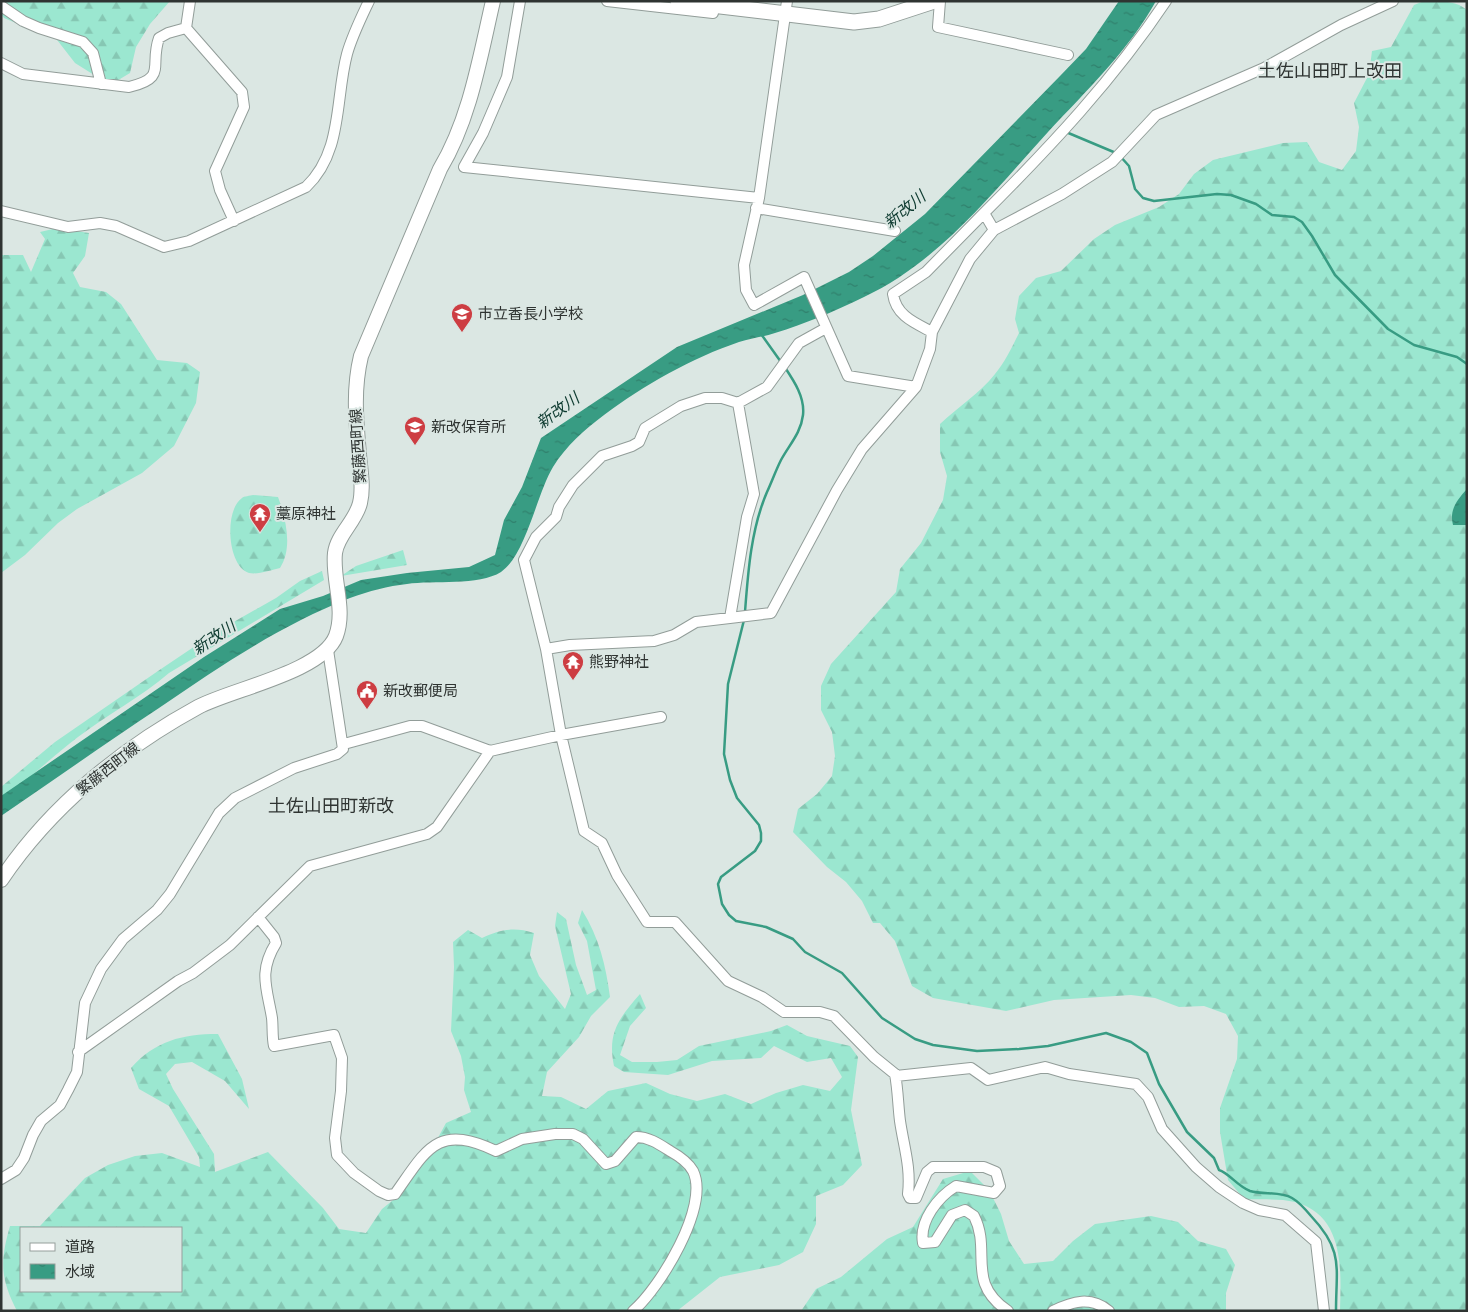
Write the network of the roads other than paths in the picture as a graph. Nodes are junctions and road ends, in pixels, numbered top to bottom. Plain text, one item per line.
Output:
1 (190, 1) edge
2 (369, 1) edge
3 (493, 1) edge
4 (520, 1) edge
5 (607, 1) edge
6 (678, 1) edge
7 (934, 1) edge
8 (940, 1) edge
9 (1166, 1) edge
10 (1393, 1) edge
11 (719, 4) edge
12 (1, 6) edge
13 (786, 8) edge
14 (186, 28) junction
15 (1068, 55) dead end
16 (1, 63) edge
17 (101, 84) junction
18 (758, 203) junction
19 (1, 211) edge
20 (984, 213) junction
21 (234, 221) junction
22 (994, 230) junction
23 (895, 231) dead end
24 (826, 328) junction
25 (932, 332) junction
26 (916, 387) junction
27 (738, 403) junction
28 (730, 618) junction
29 (546, 649) junction
30 (328, 650) junction
31 (662, 718) dead end
32 (561, 735) junction
33 (344, 744) junction
34 (490, 751) junction
35 (1, 880) edge
36 (258, 917) junction
37 (78, 1052) junction
38 (896, 1076) junction
39 (1, 1179) edge
40 (633, 1311) edge
41 (1008, 1311) edge
42 (1053, 1311) edge
43 (1109, 1311) edge
44 (1324, 1311) edge

1 - 14 street
2 - 21 street
3 - 30 main road, 繁藤西町線
4 - 18 street
5 - 11 street
6 - 11 main road
7 - 13 main road
8 - 15 street
9 - 20 street
10 - 22 street
11 - 13 main road
12 - 17 street
13 - 18 street
14 - 17 street
14 - 21 street
16 - 17 street
18 - 23 street
18 - 24 street
19 - 21 street
20 - 22 street
20 - 25 street
22 - 25 street
24 - 26 street
24 - 27 street
25 - 26 street
26 - 28 street
27 - 28 street
27 - 29 street
28 - 29 street
29 - 32 street
30 - 33 street
30 - 35 main road, 繁藤西町線
31 - 32 street
32 - 34 street
32 - 38 street
33 - 34 street
33 - 37 street
34 - 36 street
36 - 37 street
36 - 40 street
37 - 39 street
38 - 41 street
38 - 44 street
42 - 43 street

